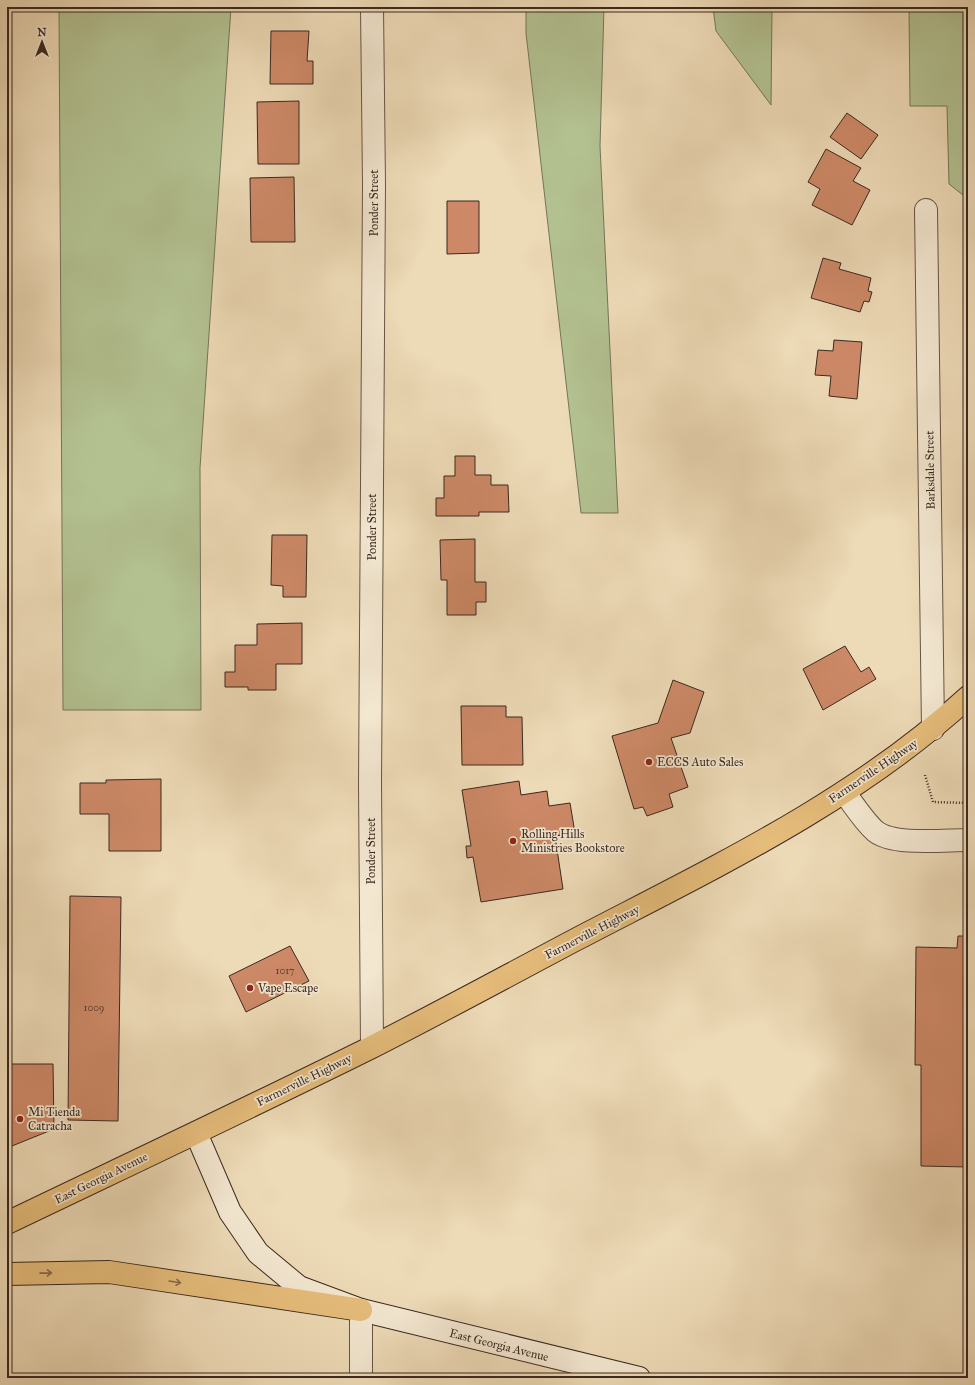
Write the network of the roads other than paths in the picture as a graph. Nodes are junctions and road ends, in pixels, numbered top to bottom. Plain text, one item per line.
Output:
1 (372, 7) edge
2 (926, 210) dead end
3 (968, 697) edge
4 (933, 730) junction
5 (844, 792) junction
6 (968, 840) edge
7 (372, 1046) junction
8 (196, 1134) junction
9 (7, 1223) edge
10 (7, 1274) edge
11 (361, 1310) junction
12 (361, 1378) edge
13 (639, 1378) edge

1 - 7 street, Ponder Street
2 - 4 street, Barksdale Street
3 - 4 main road, Farmerville Highway
4 - 5 main road, Farmerville Highway
5 - 6 street
5 - 7 main road, Farmerville Highway
7 - 8 main road, Farmerville Highway
8 - 9 main road, East Georgia Avenue
8 - 11 street, East Georgia Avenue
10 -> 11 main road
11 - 12 street
11 - 13 street, East Georgia Avenue

